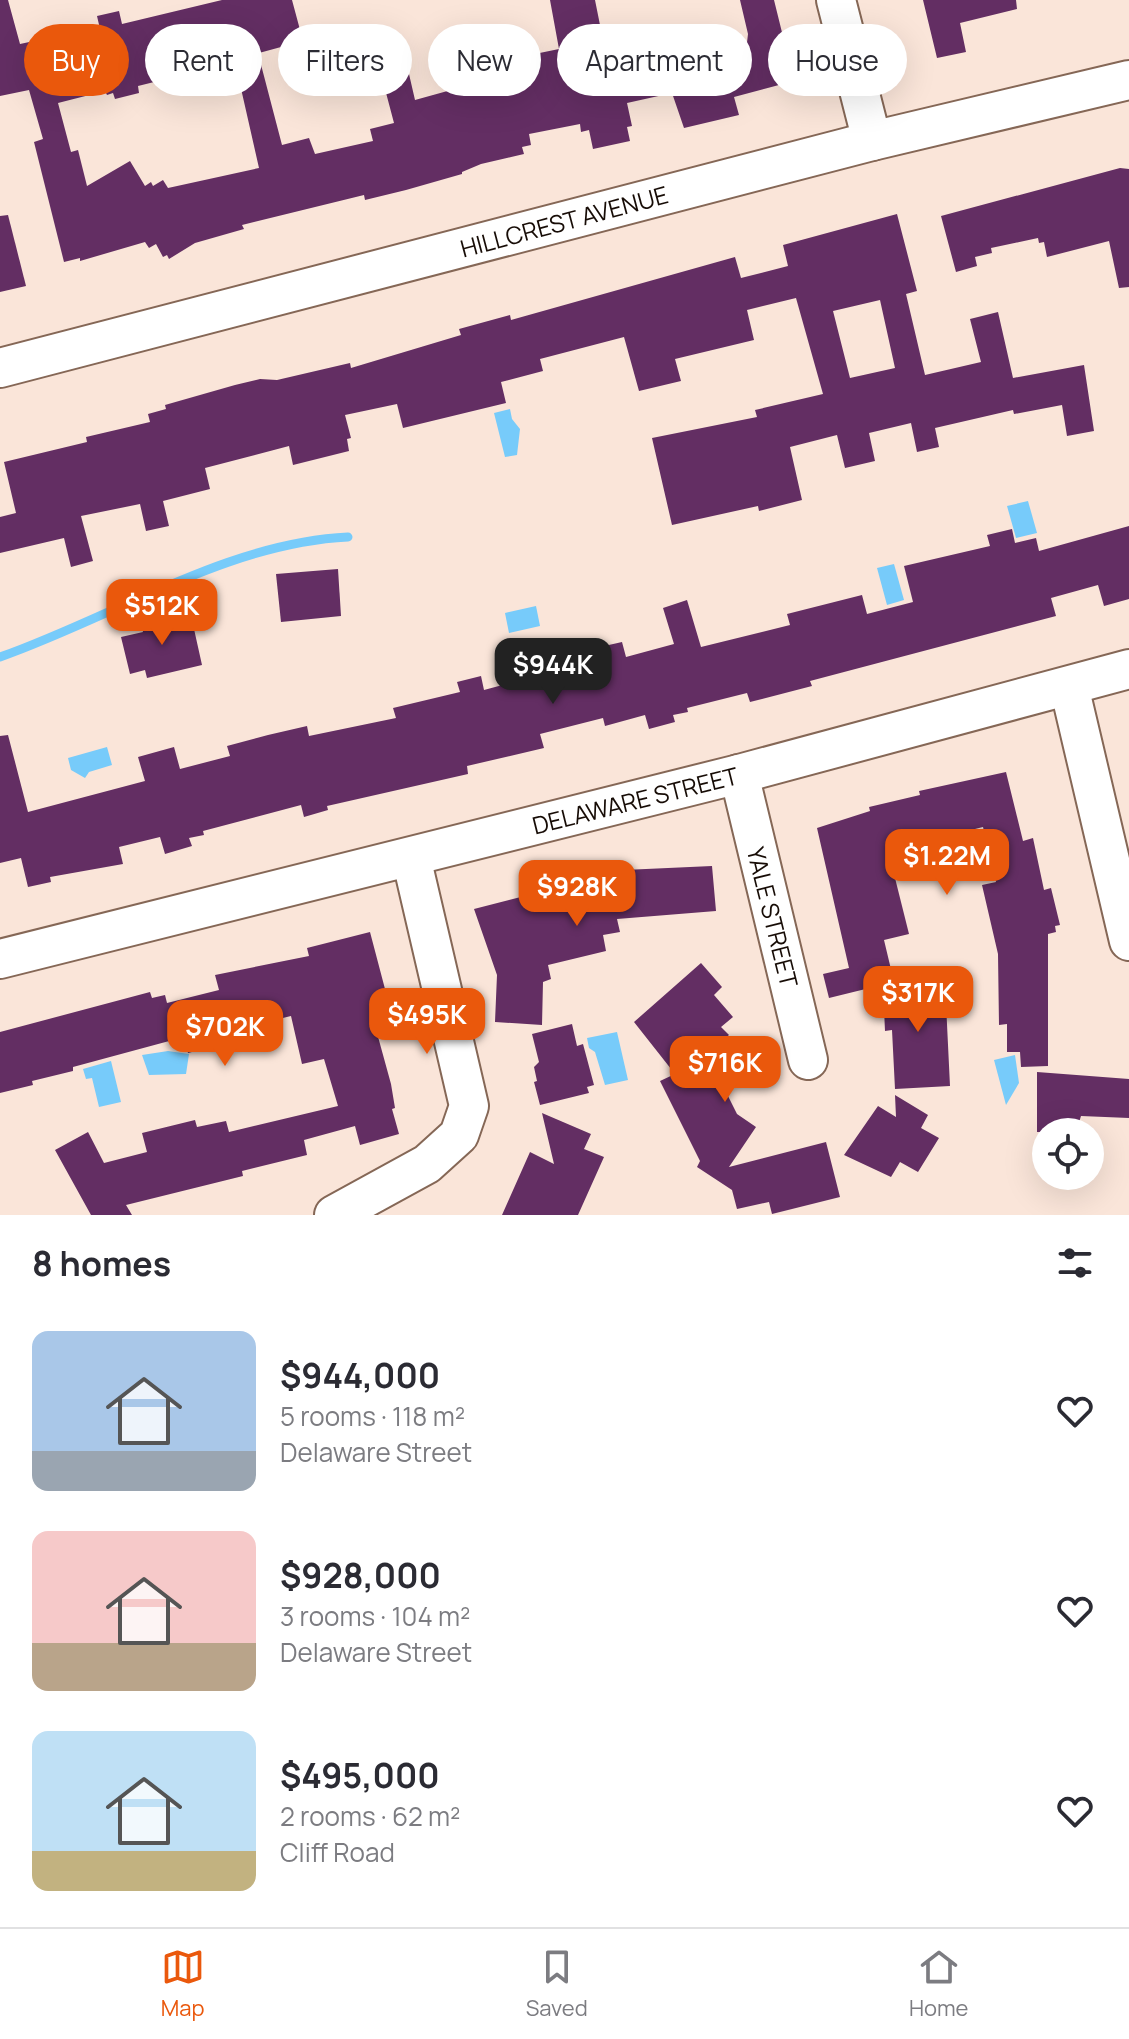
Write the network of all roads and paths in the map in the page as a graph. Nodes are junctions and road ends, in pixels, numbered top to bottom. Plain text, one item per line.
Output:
1 (836, 0) edge
2 (1129, 80) edge
3 (872, 141) junction
4 (0, 368) edge
5 (1129, 669) edge
6 (1069, 686) junction
7 (739, 774) junction
8 (411, 857) junction
9 (1129, 941) edge
10 (0, 959) edge
11 (808, 1060) dead end
12 (334, 1215) edge

1 - 3 street
2 - 3 street, HILLCREST AVENUE
3 - 4 street, HILLCREST AVENUE
5 - 6 street, DELAWARE STREET
6 - 7 street, DELAWARE STREET
6 - 9 street
7 - 8 street, DELAWARE STREET
7 - 11 street, YALE STREET
8 - 10 street, DELAWARE STREET
8 - 12 street

